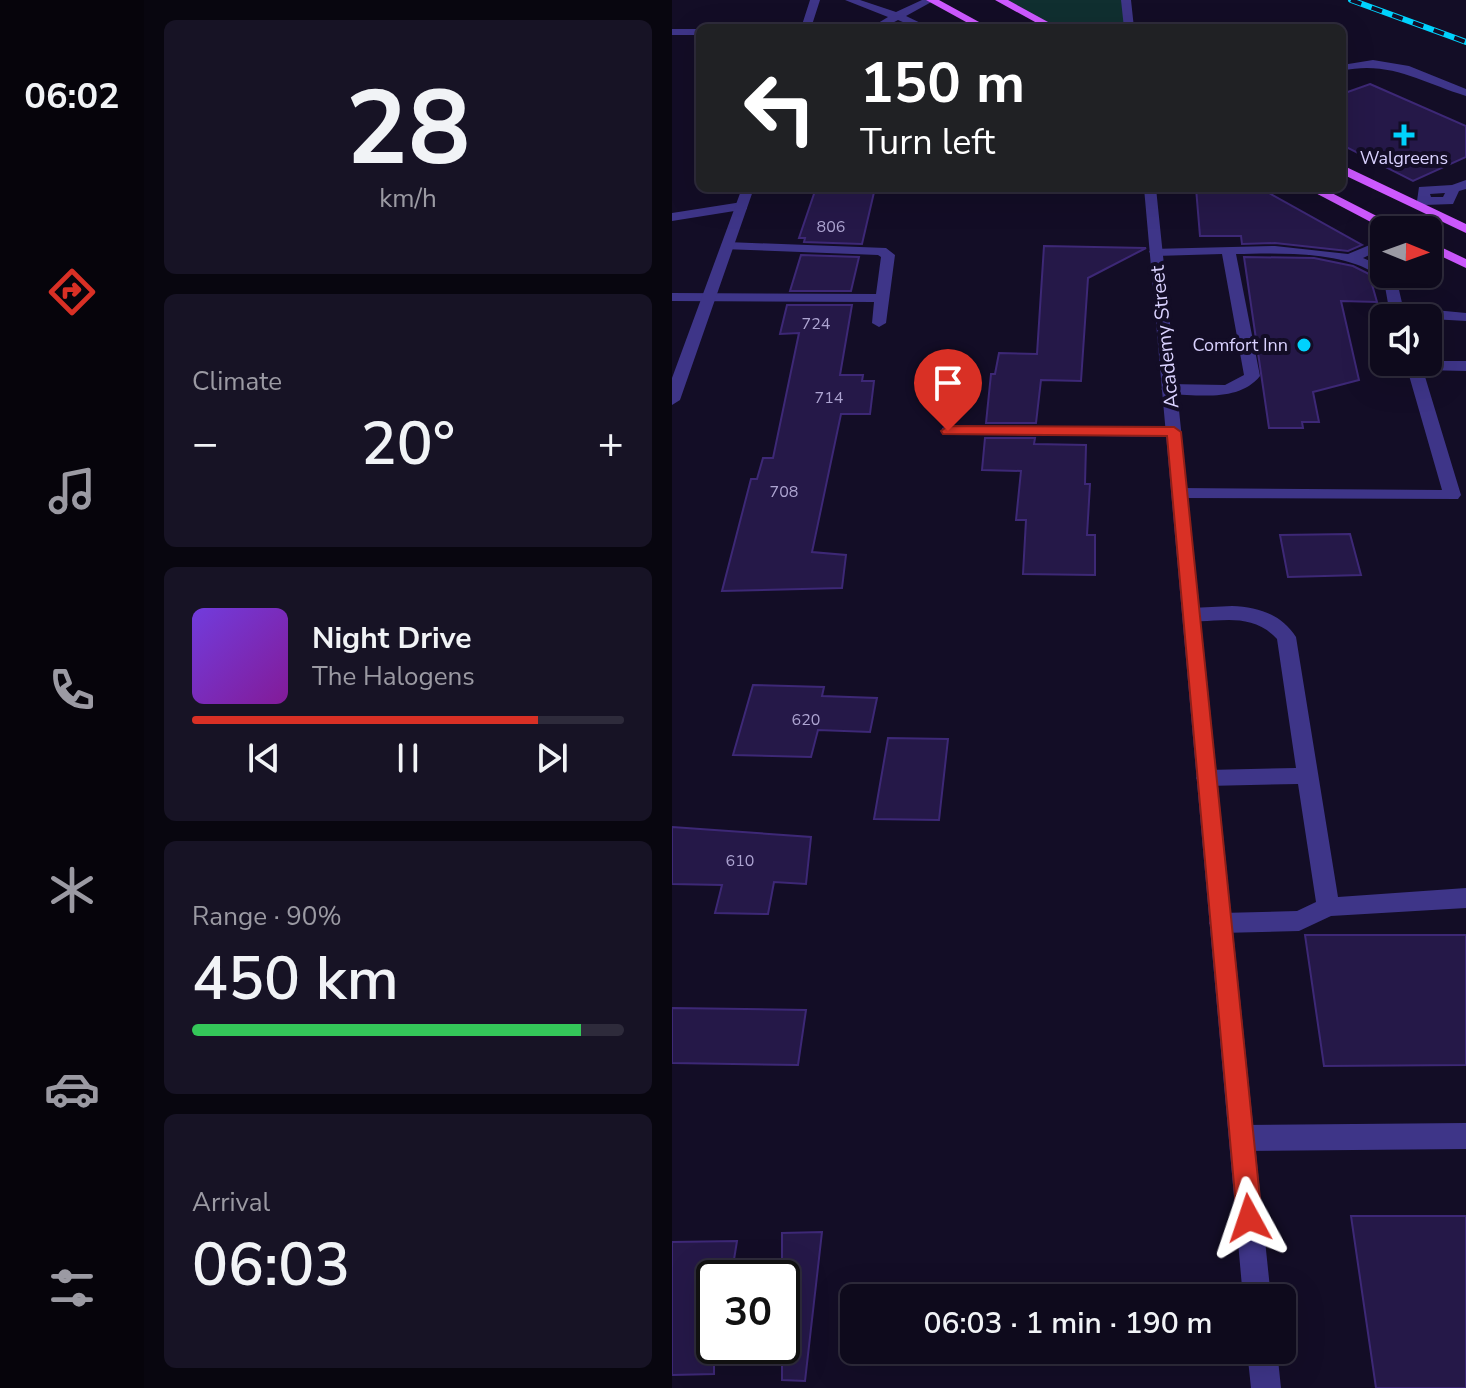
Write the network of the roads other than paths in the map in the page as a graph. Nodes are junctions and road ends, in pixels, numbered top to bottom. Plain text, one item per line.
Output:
1 (815, 0) edge
2 (850, 0) edge
3 (931, 0) edge
4 (1000, 0) edge
5 (1126, 0) edge
6 (897, 16) junction
7 (807, 24) edge
8 (882, 24) edge
9 (916, 24) edge
10 (977, 24) edge
11 (1046, 24) edge
12 (1129, 24) edge
13 (672, 32) edge
14 (696, 32) edge
15 (1346, 67) edge
16 (1466, 93) edge
17 (1346, 171) edge
18 (1461, 186) edge
19 (747, 192) edge
20 (1150, 192) edge
21 (1320, 192) edge
22 (1419, 202) junction
23 (742, 206) junction
24 (672, 217) edge
25 (1370, 217) edge
26 (1466, 229) edge
27 (727, 246) junction
28 (1370, 249) edge
29 (1156, 252) junction
30 (1229, 252) junction
31 (1442, 252) edge
32 (1353, 257) junction
33 (1466, 264) edge
34 (1370, 266) edge
35 (1392, 288) edge
36 (672, 297) edge
37 (709, 297) junction
38 (882, 298) junction
39 (1466, 317) edge
40 (879, 323) dead end
41 (1466, 366) edge
42 (1169, 389) junction
43 (672, 400) edge
44 (948, 431) dead end
45 (1174, 432) junction
46 (1180, 493) junction
47 (1191, 615) junction
48 (1308, 776) junction
49 (1207, 778) junction
50 (1466, 898) edge
51 (1328, 907) junction
52 (1221, 923) junction
53 (1466, 1136) edge
54 (1242, 1138) junction
55 (1256, 1284) edge
56 (1263, 1364) edge
57 (1266, 1388) edge

1 - 7 street
2 - 6 street
3 - 6 street
3 - 10 main road
4 - 11 main road
5 - 12 street
6 - 8 street
6 - 9 street
13 - 14 street
15 - 16 street
17 - 22 main road
18 - 22 street
19 - 23 street
20 - 29 street, Academy Street
21 - 25 main road
22 - 26 main road
23 - 24 street
23 - 27 street
27 - 37 street
27 - 38 street
28 - 32 street
29 - 30 street
29 - 42 street, Academy Street
30 - 32 street
30 - 42 street
31 - 33 main road
32 - 34 street
35 - 39 street
36 - 37 street
37 - 38 street
37 - 43 street
38 - 40 street
41 - 46 street
42 - 45 street, Academy Street
44 - 45 street
45 - 46 street, Academy Street
46 - 47 street, Academy Street
47 - 48 street
47 - 49 street, Academy Street
48 - 49 street
48 - 51 street
49 - 52 street, Academy Street
50 - 51 street
51 - 52 street
52 - 54 street, Academy Street
53 - 54 street
54 - 55 street, Academy Street
56 - 57 street

